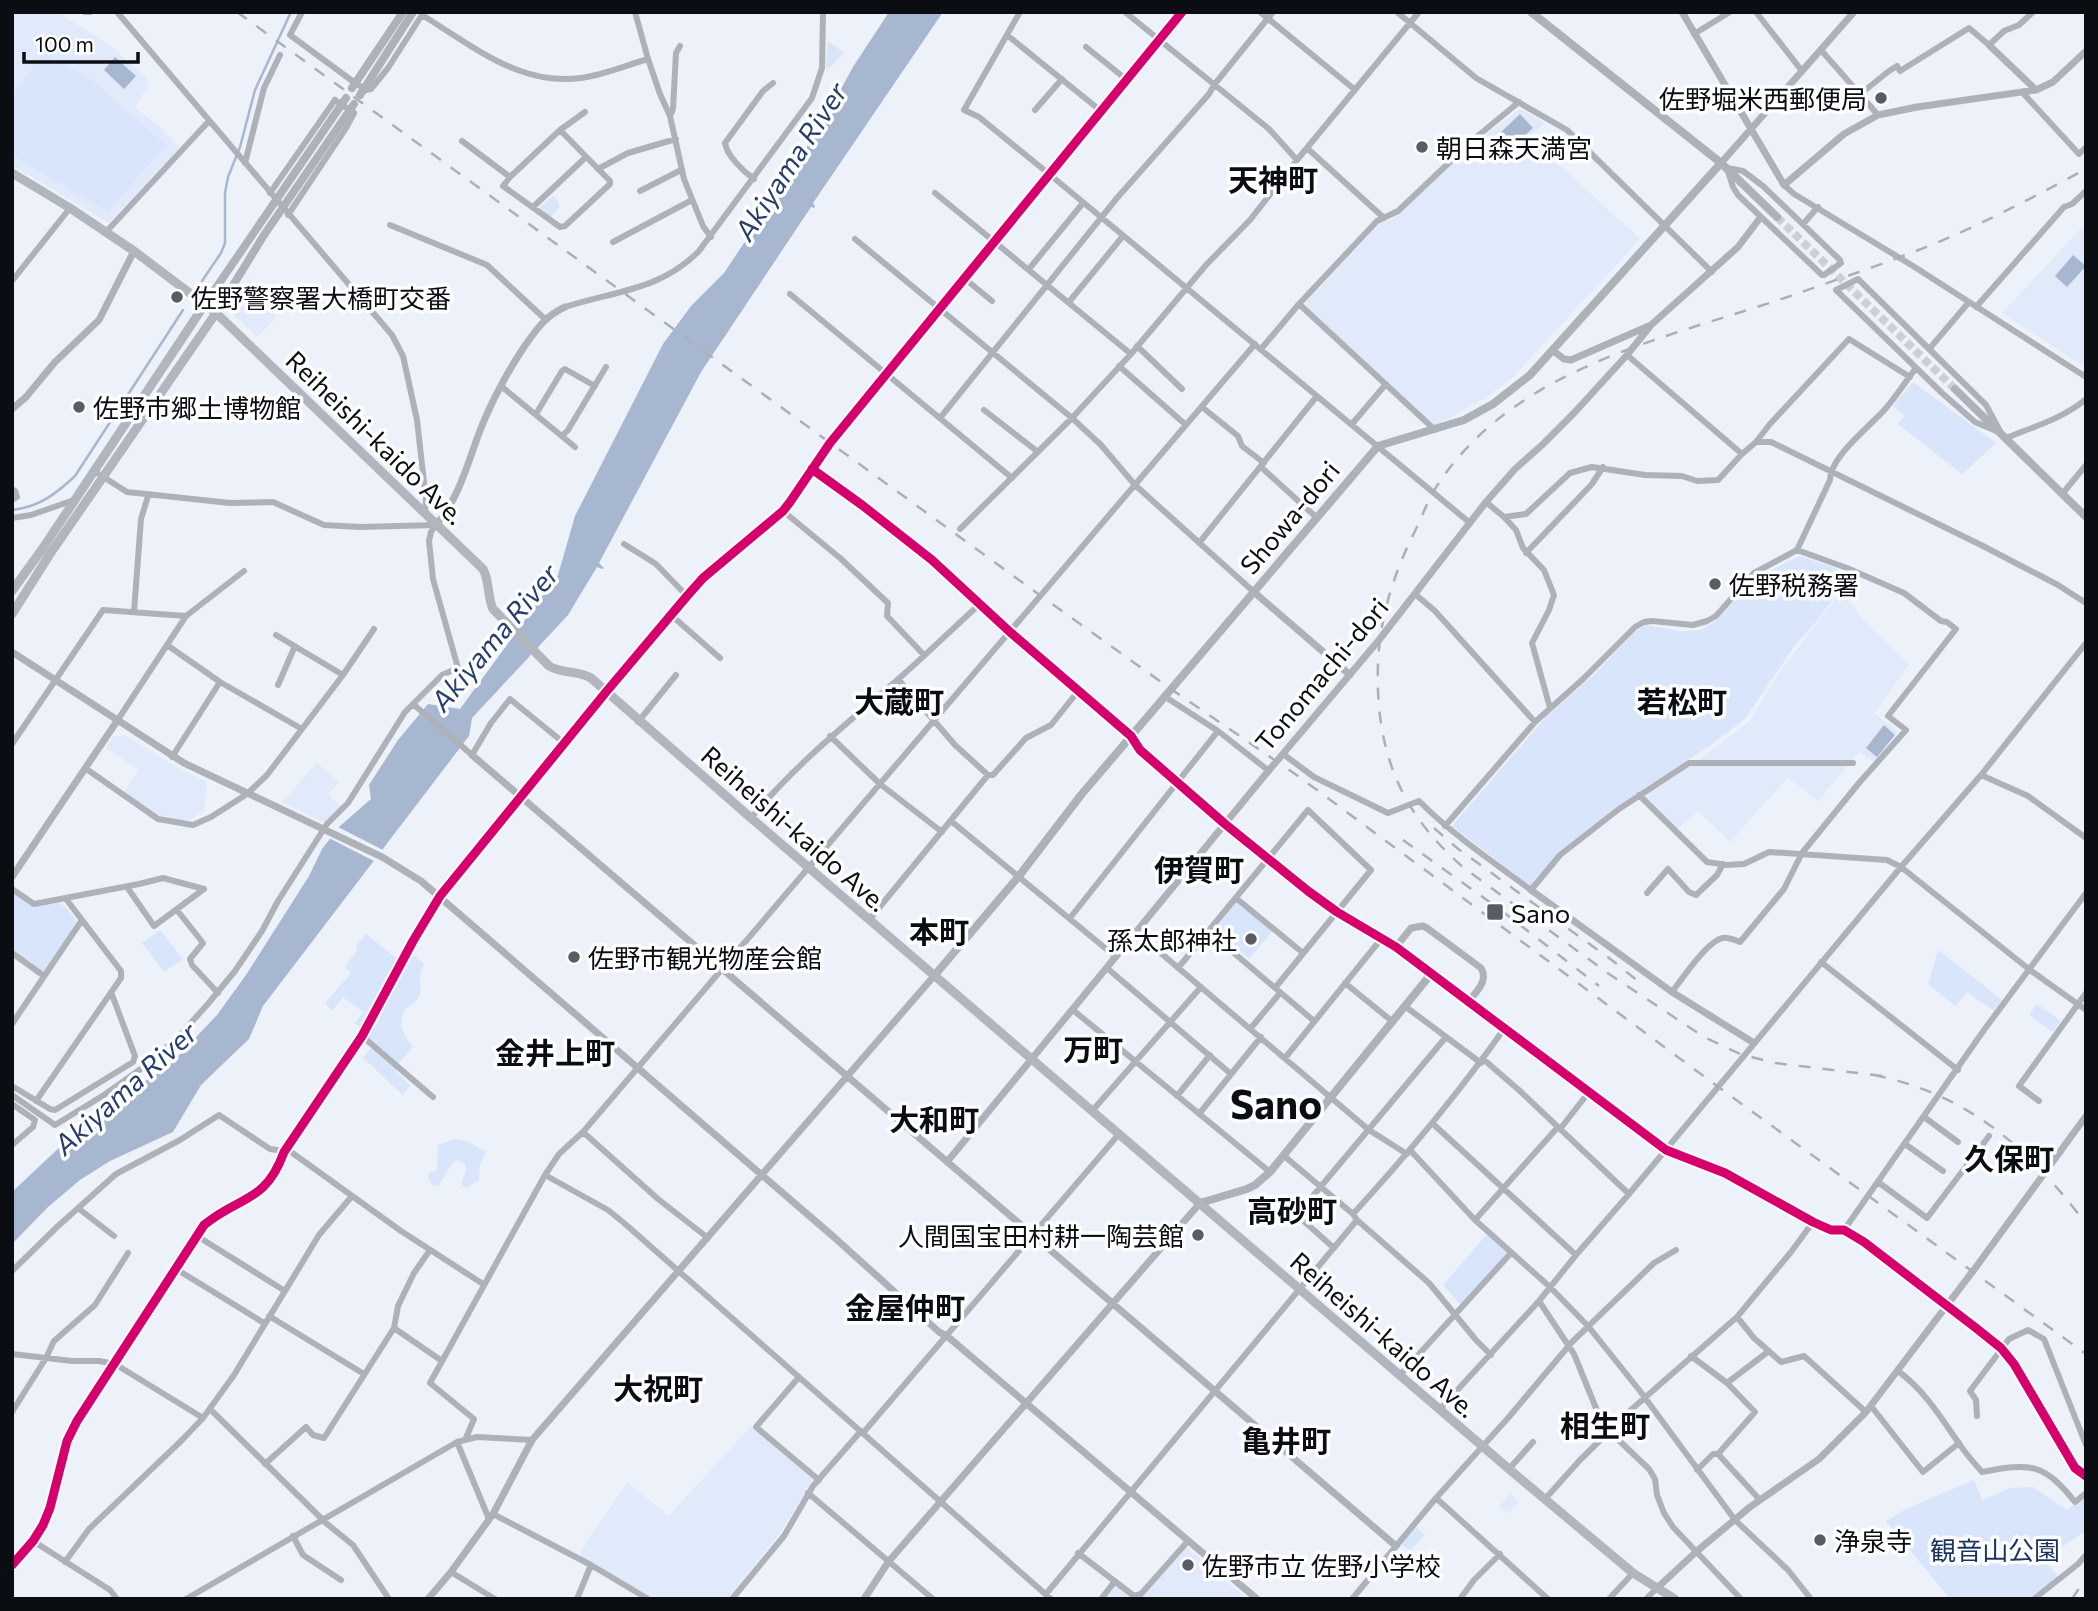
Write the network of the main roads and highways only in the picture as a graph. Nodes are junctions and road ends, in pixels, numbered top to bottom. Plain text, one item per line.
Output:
1 (403, 12) edge
2 (413, 12) edge
3 (1531, 12) edge
4 (351, 84) road end
5 (363, 92) road end
6 (346, 98) dead end
7 (354, 108) road end
8 (1724, 166) junction
9 (12, 173) edge
10 (1777, 218) tunnel mouth
11 (205, 304) junction
12 (216, 313) junction
13 (1955, 389) tunnel mouth
14 (98, 474) junction
15 (2083, 514) edge
16 (12, 592) edge
17 (12, 614) edge
18 (1431, 974) road end
19 (934, 976) junction
20 (1200, 1203) junction
21 (1675, 1599) edge

1 - 4 main road
2 - 5 main road
3 - 8 main road
6 - 11 main road
7 - 12 main road
8 - 10 main road
8 - 19 main road, Showa-dori
9 - 11 main road, Reiheishi-kaido Ave.
11 - 12 main road, Reiheishi-kaido Ave.
11 - 14 main road
12 - 14 main road
12 - 19 main road, Reiheishi-kaido Ave.
13 - 15 main road
14 - 16 main road
14 - 17 main road
18 - 20 main road
19 - 20 main road, Reiheishi-kaido Ave.
20 - 21 main road, Reiheishi-kaido Ave.

